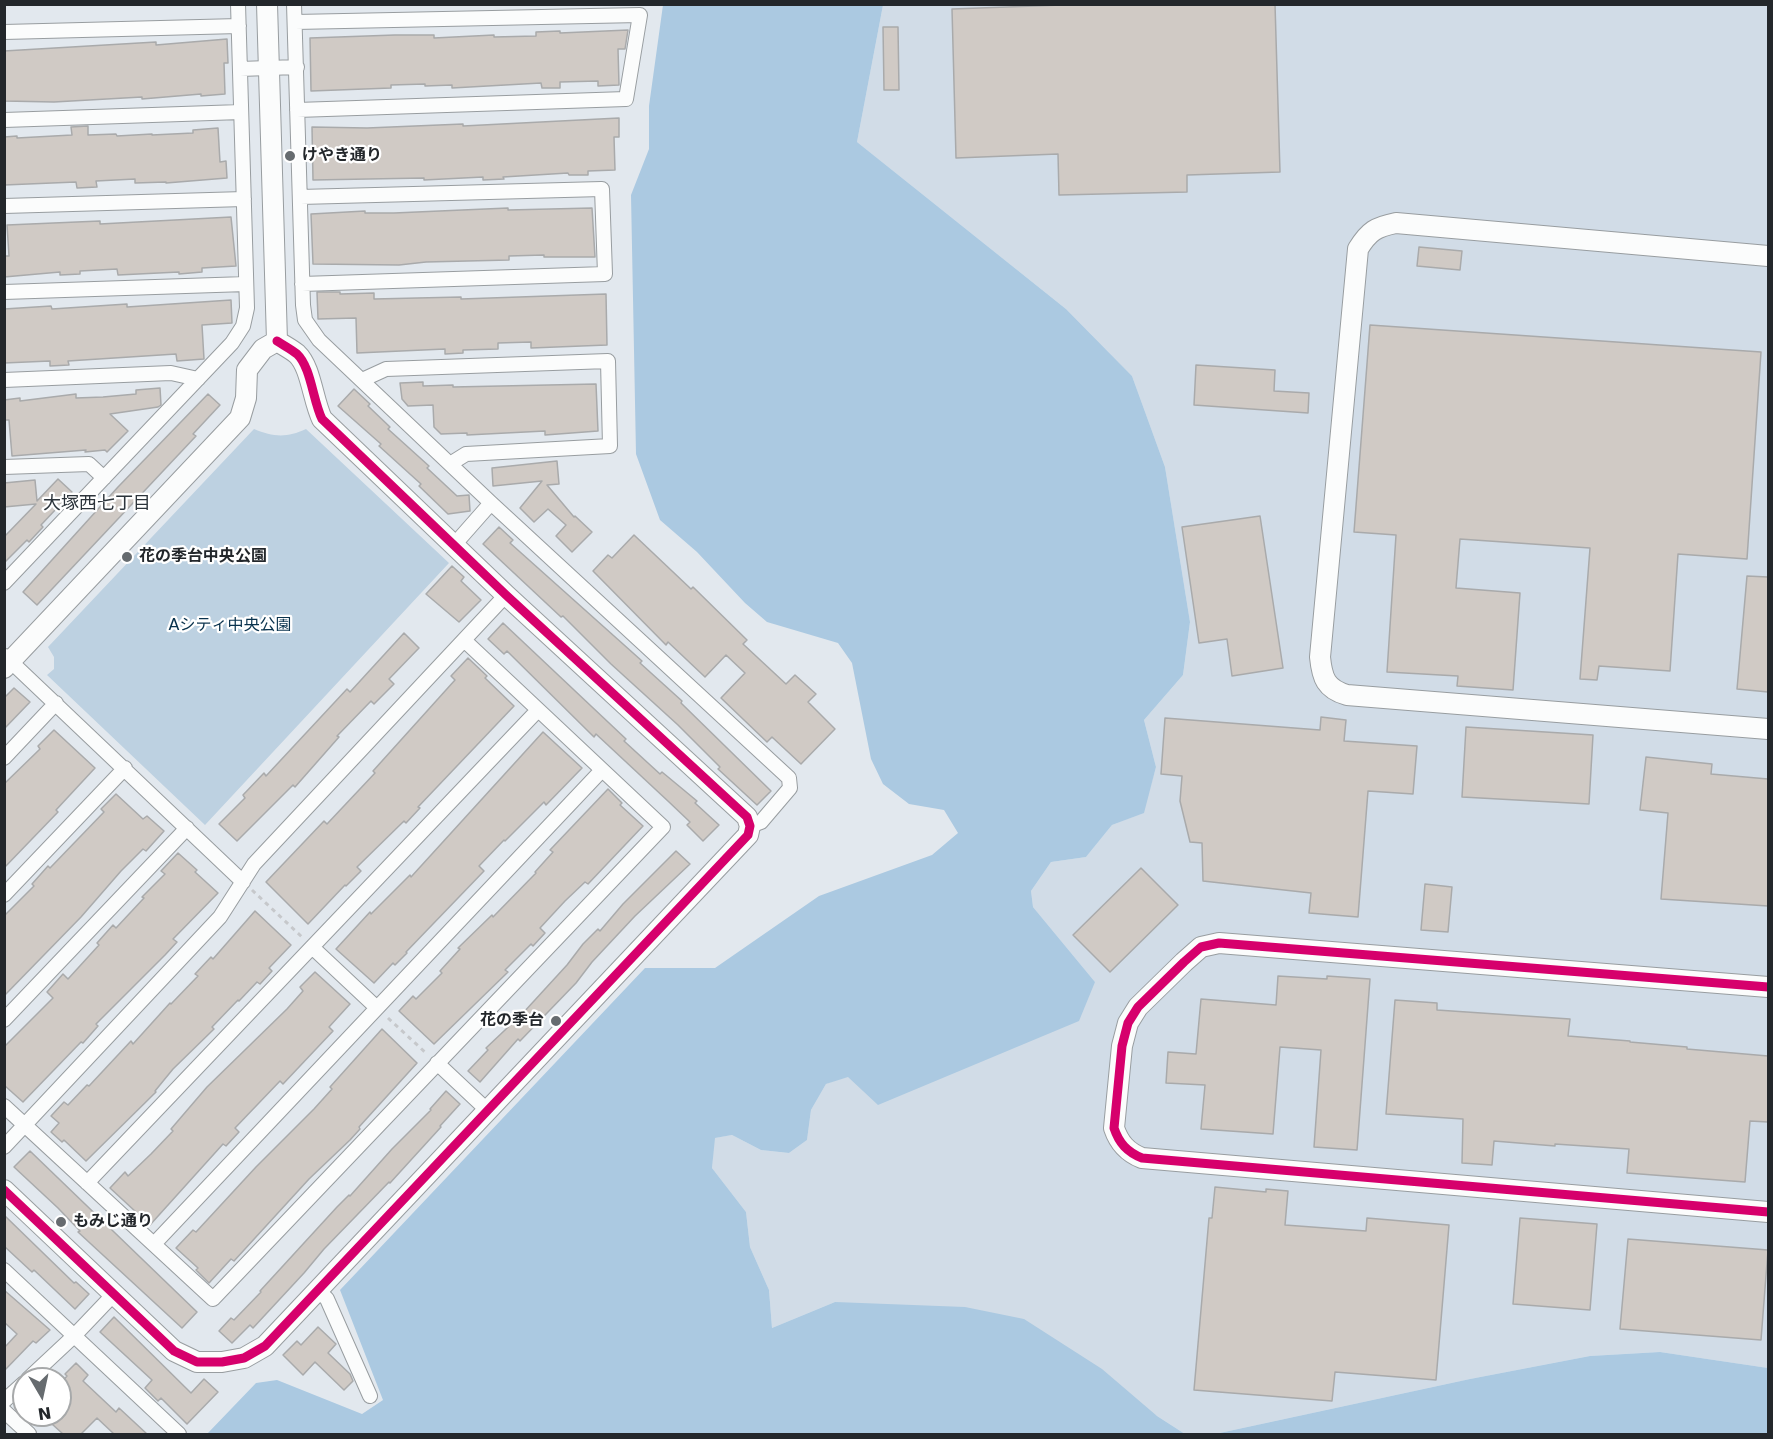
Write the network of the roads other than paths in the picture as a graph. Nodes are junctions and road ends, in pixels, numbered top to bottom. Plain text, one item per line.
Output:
1 (238, 4) edge
2 (267, 4) edge
3 (294, 4) edge
4 (295, 22) junction
5 (239, 26) junction
6 (4, 32) edge
7 (297, 67) junction
8 (268, 68) junction
9 (240, 69) junction
10 (297, 110) junction
11 (241, 112) junction
12 (4, 120) edge
13 (300, 197) junction
14 (244, 199) junction
15 (4, 206) edge
16 (1768, 256) edge
17 (246, 284) junction
18 (302, 284) junction
19 (4, 292) edge
20 (277, 341) junction
21 (198, 379) junction
22 (4, 380) edge
23 (362, 380) junction
24 (450, 464) junction
25 (4, 467) edge
26 (104, 478) junction
27 (491, 503) junction
28 (454, 545) junction
29 (4, 583) edge
30 (506, 595) junction
31 (464, 640) junction
32 (7, 661) edge
33 (56, 703) junction
34 (538, 710) junction
35 (1768, 729) edge
36 (4, 758) edge
37 (124, 768) junction
38 (602, 770) junction
39 (750, 826) junction
40 (187, 828) junction
41 (243, 882) junction
42 (4, 894) edge
43 (312, 947) junction
44 (1768, 987) edge
45 (377, 1008) junction
46 (4, 1020) edge
47 (437, 1063) junction
48 (4, 1106) edge
49 (487, 1110) junction
50 (25, 1125) junction
51 (4, 1147) edge
52 (87, 1183) junction
53 (4, 1190) edge
54 (1768, 1212) edge
55 (154, 1244) junction
56 (4, 1270) edge
57 (318, 1290) junction
58 (114, 1294) junction
59 (74, 1336) junction
60 (41, 1367) edge
61 (370, 1396) dead end
62 (4, 1411) edge
63 (29, 1434) edge
64 (179, 1434) edge

1 - 5 street
2 - 8 street
3 - 4 street
4 - 7 street
4 - 10 street
5 - 6 street
5 - 9 street
7 - 8 street
7 - 10 street
8 - 9 street
8 - 20 street
9 - 11 street
10 - 13 street
11 - 12 street
11 - 14 street
13 - 18 street
13 - 18 street
14 - 15 street
14 - 17 street
16 - 35 street
17 - 19 street
17 - 21 street
18 - 23 street
20 - 28 street
20 - 32 street
21 - 22 street
21 - 26 street
23 - 24 street
23 - 24 street
24 - 27 street
25 - 26 street
26 - 29 street
27 - 28 street
27 - 39 street
28 - 30 street
30 - 31 street
30 - 39 street
31 - 34 street
31 - 41 street
32 - 33 street
33 - 36 street
33 - 37 street
34 - 38 street
34 - 43 street
37 - 40 street
37 - 42 street
38 - 45 street
38 - 47 street
39 - 49 street
40 - 41 street
40 - 46 street
41 - 50 street
43 - 45 street
43 - 52 street
44 - 54 street
45 - 55 street
47 - 49 street
47 - 55 street
48 - 50 street
49 - 57 street
50 - 51 street
50 - 52 street
52 - 55 street
53 - 58 street
56 - 59 street
57 - 58 street
57 - 61 street
58 - 59 street
59 - 60 street
59 - 64 street
62 - 63 street

